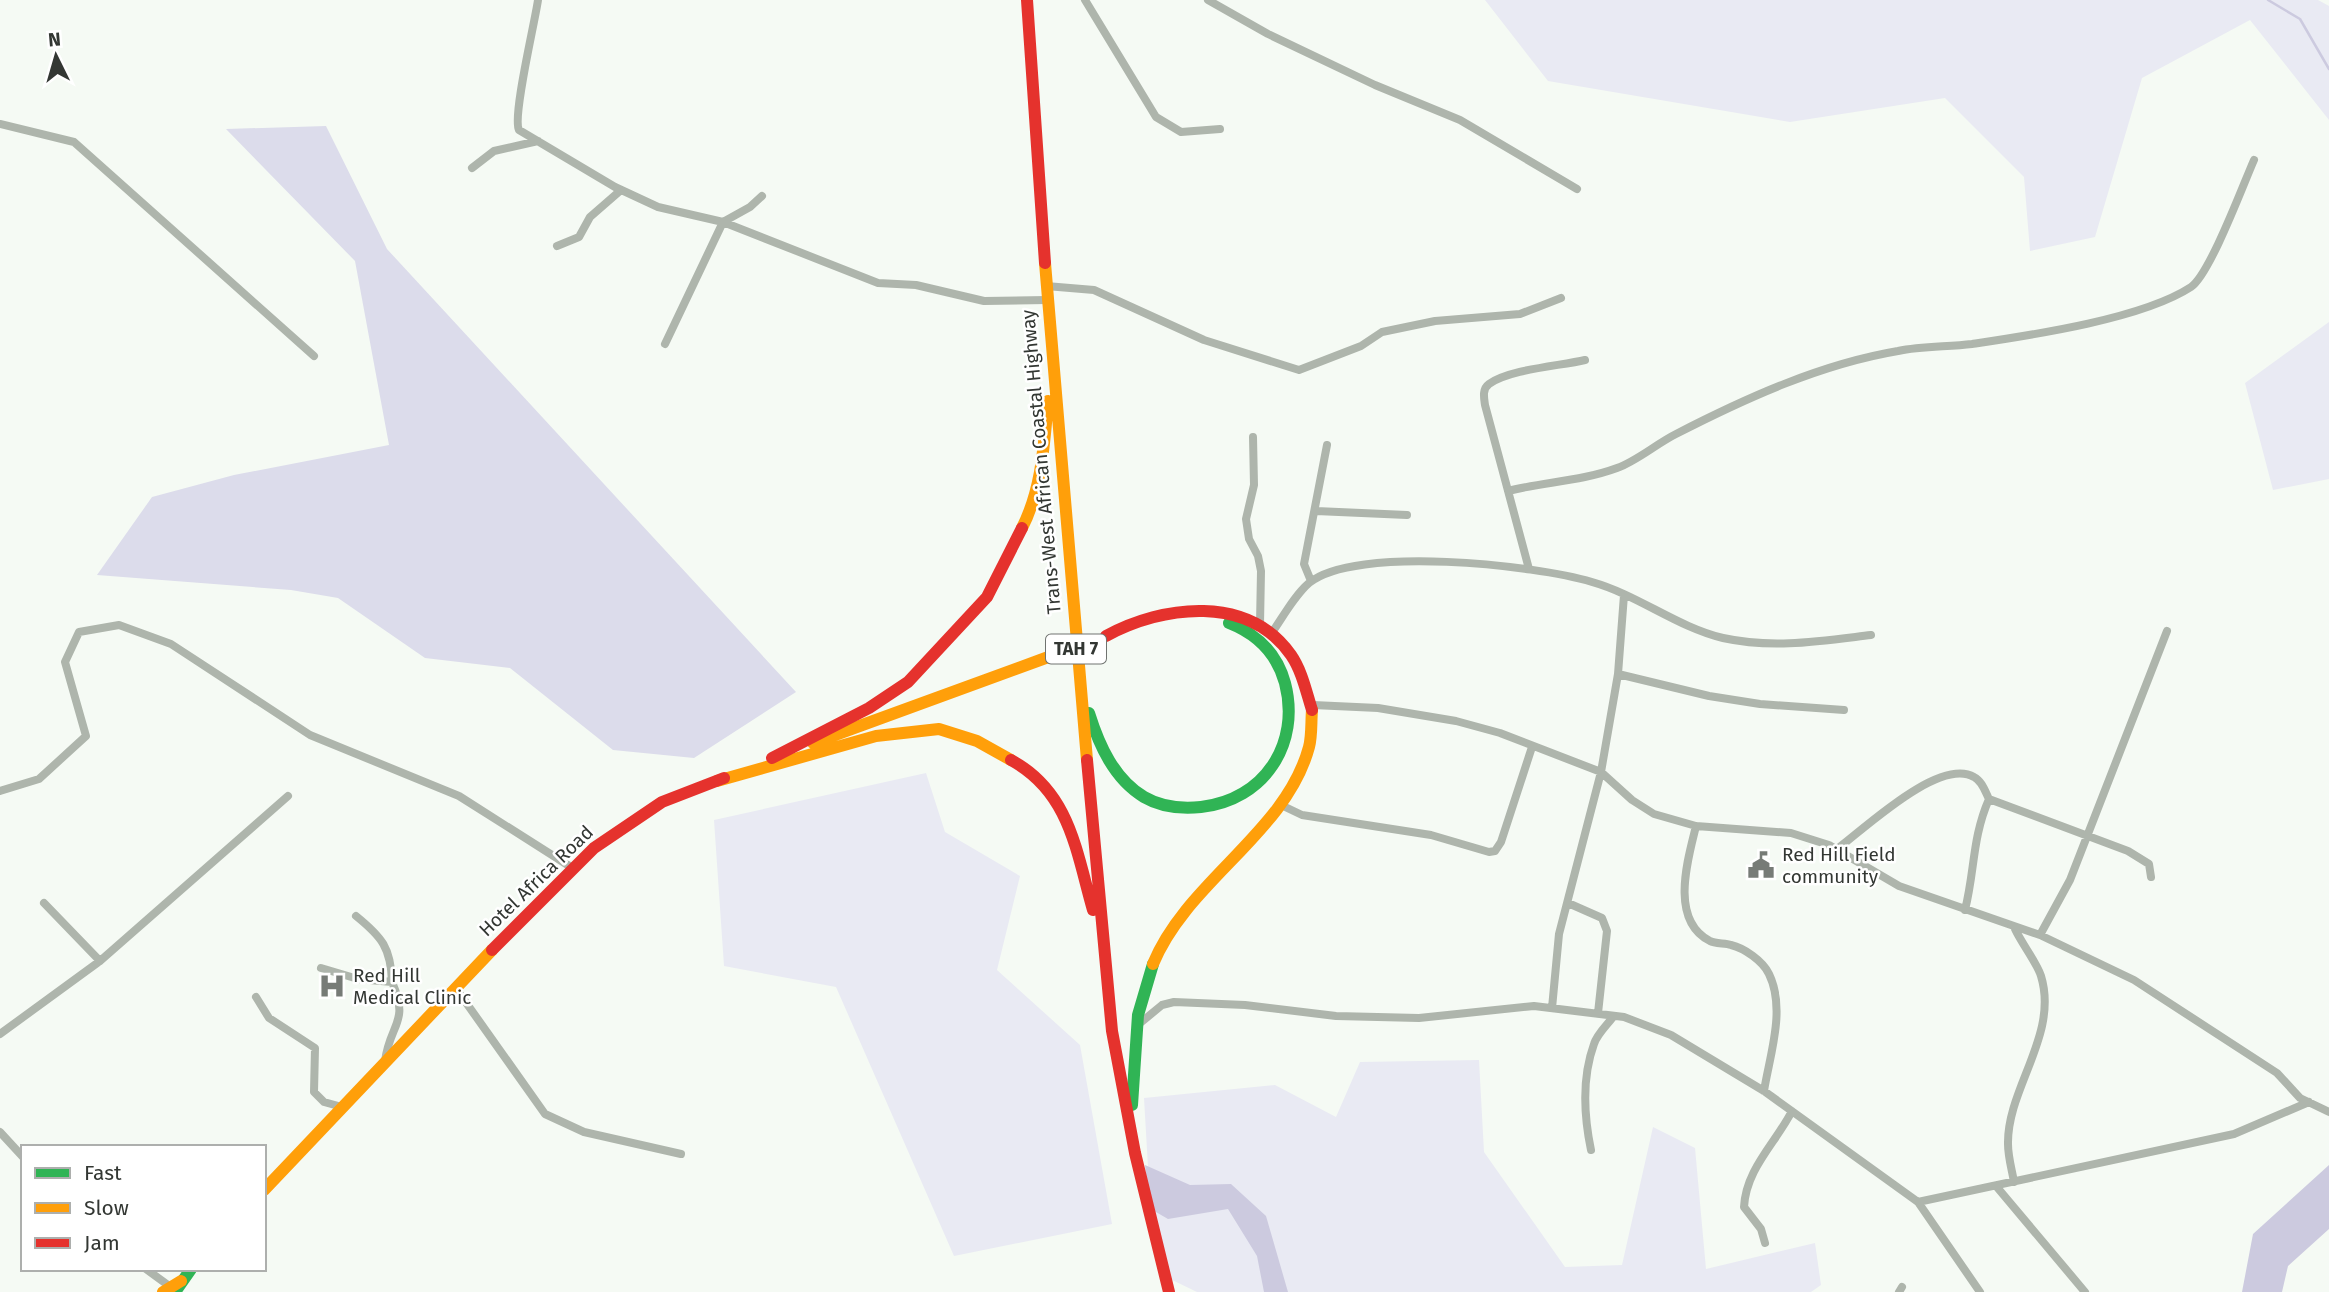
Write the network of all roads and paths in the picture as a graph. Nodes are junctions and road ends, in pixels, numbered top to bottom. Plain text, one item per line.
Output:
1 (538, 0) edge
2 (1027, 0) edge
3 (1085, 0) edge
4 (1208, 0) edge
5 (0, 124) edge
6 (1220, 129) dead end
7 (538, 141) junction
8 (2255, 160) dead end
9 (472, 168) dead end
10 (1577, 189) dead end
11 (621, 190) junction
12 (762, 196) dead end
13 (723, 222) junction
14 (557, 246) dead end
15 (1046, 286) junction
16 (1561, 298) dead end
17 (1047, 300) junction
18 (1049, 316) junction
19 (665, 344) dead end
20 (314, 356) dead end
21 (1585, 360) dead end
22 (1253, 437) dead end
23 (1327, 445) dead end
24 (1508, 491) junction
25 (1316, 511) junction
26 (1407, 515) dead end
27 (1529, 569) junction
28 (1311, 581) junction
29 (1624, 595) junction
30 (1260, 624) junction
31 (2167, 631) dead end
32 (1271, 634) junction
33 (1871, 635) dead end
34 (1106, 636) junction
35 (1078, 674) junction
36 (1618, 674) junction
37 (1313, 705) junction
38 (1844, 710) dead end
39 (1532, 747) junction
40 (772, 758) junction
41 (1601, 772) junction
42 (717, 781) junction
43 (0, 792) edge
44 (288, 796) dead end
45 (1989, 799) junction
46 (1281, 806) junction
47 (1696, 826) junction
48 (2088, 835) junction
49 (1837, 849) junction
50 (574, 869) junction
51 (2151, 877) dead end
52 (44, 903) dead end
53 (1568, 903) junction
54 (1965, 910) junction
55 (356, 916) dead end
56 (2015, 929) junction
57 (2040, 935) junction
58 (1101, 940) junction
59 (100, 961) junction
60 (321, 968) dead end
61 (392, 982) junction
62 (455, 987) junction
63 (256, 997) dead end
64 (1552, 1008) junction
65 (1598, 1013) junction
66 (1613, 1017) junction
67 (1135, 1028) junction
68 (0, 1034) edge
69 (385, 1061) junction
70 (1763, 1091) junction
71 (2309, 1102) junction
72 (342, 1107) junction
73 (1792, 1111) junction
74 (2329, 1112) edge
75 (0, 1132) edge
76 (1132, 1135) junction
77 (1591, 1150) dead end
78 (681, 1154) dead end
79 (21, 1155) edge
80 (2014, 1182) junction
81 (1996, 1186) junction
82 (266, 1189) edge
83 (1918, 1202) junction
84 (1765, 1243) dead end
85 (149, 1271) edge
86 (189, 1271) edge
87 (173, 1289) edge
88 (1169, 1292) edge
89 (1980, 1292) edge
90 (2085, 1292) edge

1 - 7 street
2 - 15 main road, Trans-West African Coastal Highway / TAH 7
3 - 6 street
4 - 10 street
5 - 20 street
7 - 9 street
7 - 11 street
8 - 24 street
11 - 13 street
11 - 14 street
12 - 13 street
13 - 17 street
13 - 19 street
15 - 16 street
15 - 17 main road, Trans-West African Coastal Highway / TAH 7
17 - 18 main road, Trans-West African Coastal Highway / TAH 7
18 - 35 main road, Trans-West African Coastal Highway / TAH 7
18 - 40 main road
21 - 24 street
22 - 30 street
23 - 25 street
24 - 27 street
25 - 26 street
25 - 28 street
27 - 28 street
27 - 29 street
28 - 32 street
29 - 33 street
29 - 36 street
30 - 32 main road
30 - 34 main road
31 - 48 street
32 - 37 main road
34 - 35 main road
34 - 40 main road, Hotel Africa Road, bridge
35 - 58 main road, Trans-West African Coastal Highway / TAH 7
36 - 38 street
36 - 41 street
37 - 39 street
37 - 46 main road
39 - 41 street
39 - 46 street
40 - 42 main road, Hotel Africa Road
41 - 47 street
41 - 53 street
42 - 50 main road, Hotel Africa Road
42 - 58 main road
43 - 50 street
44 - 59 street
45 - 48 street
45 - 49 street
45 - 54 street
46 - 67 main road
47 - 49 street
47 - 70 street
48 - 51 street
48 - 57 street
49 - 54 street
50 - 62 main road, Hotel Africa Road
52 - 59 street
53 - 64 street
53 - 65 street
54 - 56 street
55 - 61 street
56 - 57 street
56 - 80 street
57 - 71 street
58 - 76 main road, Trans-West African Coastal Highway / TAH 7
59 - 68 street
60 - 61 street
61 - 69 street
62 - 69 main road, Hotel Africa Road
62 - 78 street
63 - 72 street
64 - 65 street
64 - 67 street
65 - 66 street
66 - 70 street
66 - 77 street
67 - 76 main road
69 - 72 main road, Hotel Africa Road
70 - 73 street
71 - 74 street
71 - 80 street
72 - 82 main road, Hotel Africa Road
73 - 83 street
73 - 84 street
75 - 79 street
76 - 88 main road, Trans-West African Coastal Highway / TAH 7
80 - 81 street
81 - 83 street
81 - 90 street
83 - 89 street
85 - 87 street
86 - 87 main road

